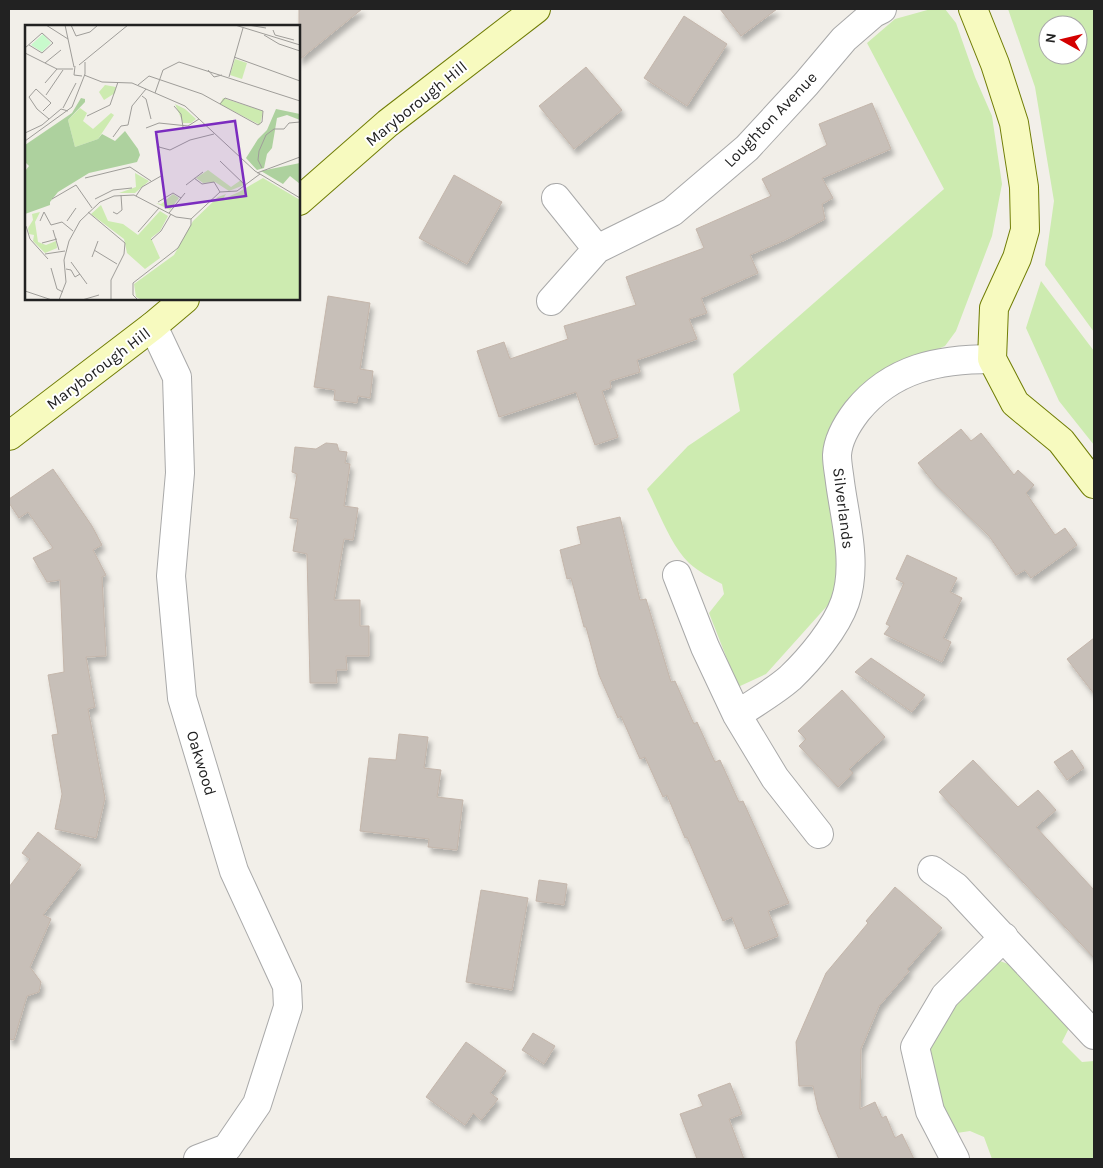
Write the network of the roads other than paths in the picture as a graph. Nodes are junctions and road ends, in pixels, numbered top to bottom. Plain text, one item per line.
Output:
1 (536, 9) edge
2 (882, 9) edge
3 (973, 9) edge
4 (556, 198) dead end
5 (300, 200) edge
6 (597, 249) junction
7 (184, 300) edge
8 (551, 301) dead end
9 (153, 326) junction
10 (992, 359) junction
11 (9, 436) edge
12 (1094, 484) edge
13 (677, 575) dead end
14 (737, 715) junction
15 (819, 834) dead end
16 (932, 870) dead end
17 (1004, 936) junction
18 (1094, 1034) edge
19 (198, 1159) edge
20 (955, 1159) edge

1 - 5 street, Maryborough Hill
2 - 6 street, Loughton Avenue
3 - 10 street
4 - 6 street
6 - 8 street, Loughton Avenue
7 - 9 street, Maryborough Hill
9 - 11 street, Maryborough Hill
9 - 19 street, Oakwood
10 - 12 street
10 - 14 street, Silverlands
13 - 14 street
14 - 15 street
16 - 17 street
17 - 18 street
17 - 20 street

